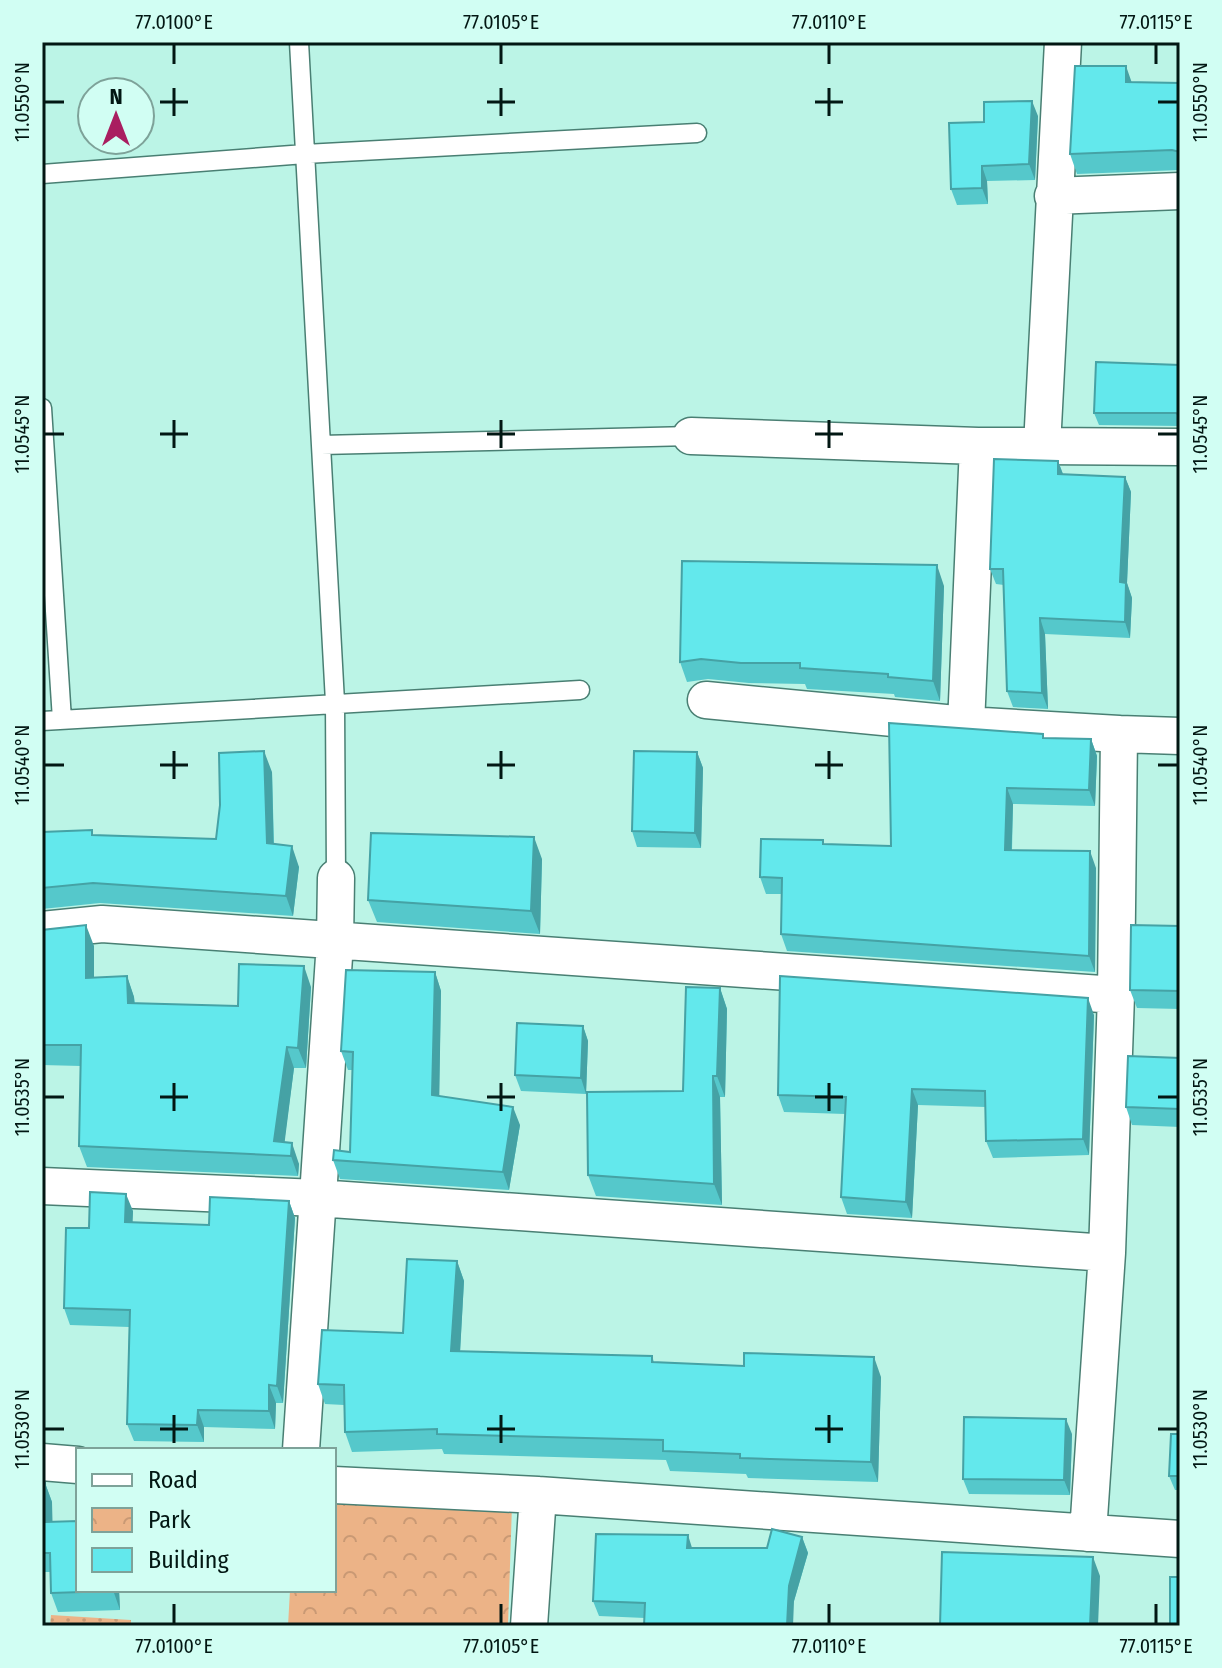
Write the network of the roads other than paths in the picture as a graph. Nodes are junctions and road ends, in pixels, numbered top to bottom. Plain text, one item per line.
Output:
1 (299, 42) edge
2 (1063, 42) edge
3 (697, 133) dead end
4 (305, 154) junction
5 (42, 174) edge
6 (1180, 191) edge
7 (1053, 196) junction
8 (42, 408) edge
9 (691, 436) joint
10 (321, 445) junction
11 (978, 446) junction
12 (1042, 446) junction
13 (1180, 447) edge
14 (580, 690) dead end
15 (706, 700) dead end
16 (335, 702) junction
17 (62, 720) junction
18 (42, 721) edge
19 (966, 725) junction
20 (1119, 734) junction
21 (1180, 736) edge
22 (336, 878) joint
23 (42, 930) edge
24 (335, 942) junction
25 (1116, 995) junction
26 (42, 1186) edge
27 (317, 1198) junction
28 (1107, 1253) junction
29 (301, 1448) edge
30 (42, 1462) edge
31 (76, 1465) edge
32 (336, 1485) edge
33 (538, 1495) junction
34 (1088, 1533) junction
35 (1180, 1539) edge
36 (529, 1626) edge

1 - 4 lane
2 - 7 street
3 - 4 lane
4 - 5 lane
4 - 10 lane
6 - 7 street
7 - 12 street
8 - 17 lane
9 - 10 lane
9 - 11 street
10 - 16 lane
11 - 12 street
11 - 19 street
12 - 13 street
14 - 16 lane
15 - 19 street
16 - 17 lane
16 - 22 lane
17 - 18 lane
19 - 20 street
20 - 21 street
20 - 25 street
22 - 24 street
23 - 24 street
24 - 25 street
24 - 27 street
25 - 28 street
26 - 27 street
27 - 28 street
27 - 29 street
28 - 34 street
30 - 31 street
32 - 33 street
33 - 34 street
33 - 36 street
34 - 35 street

